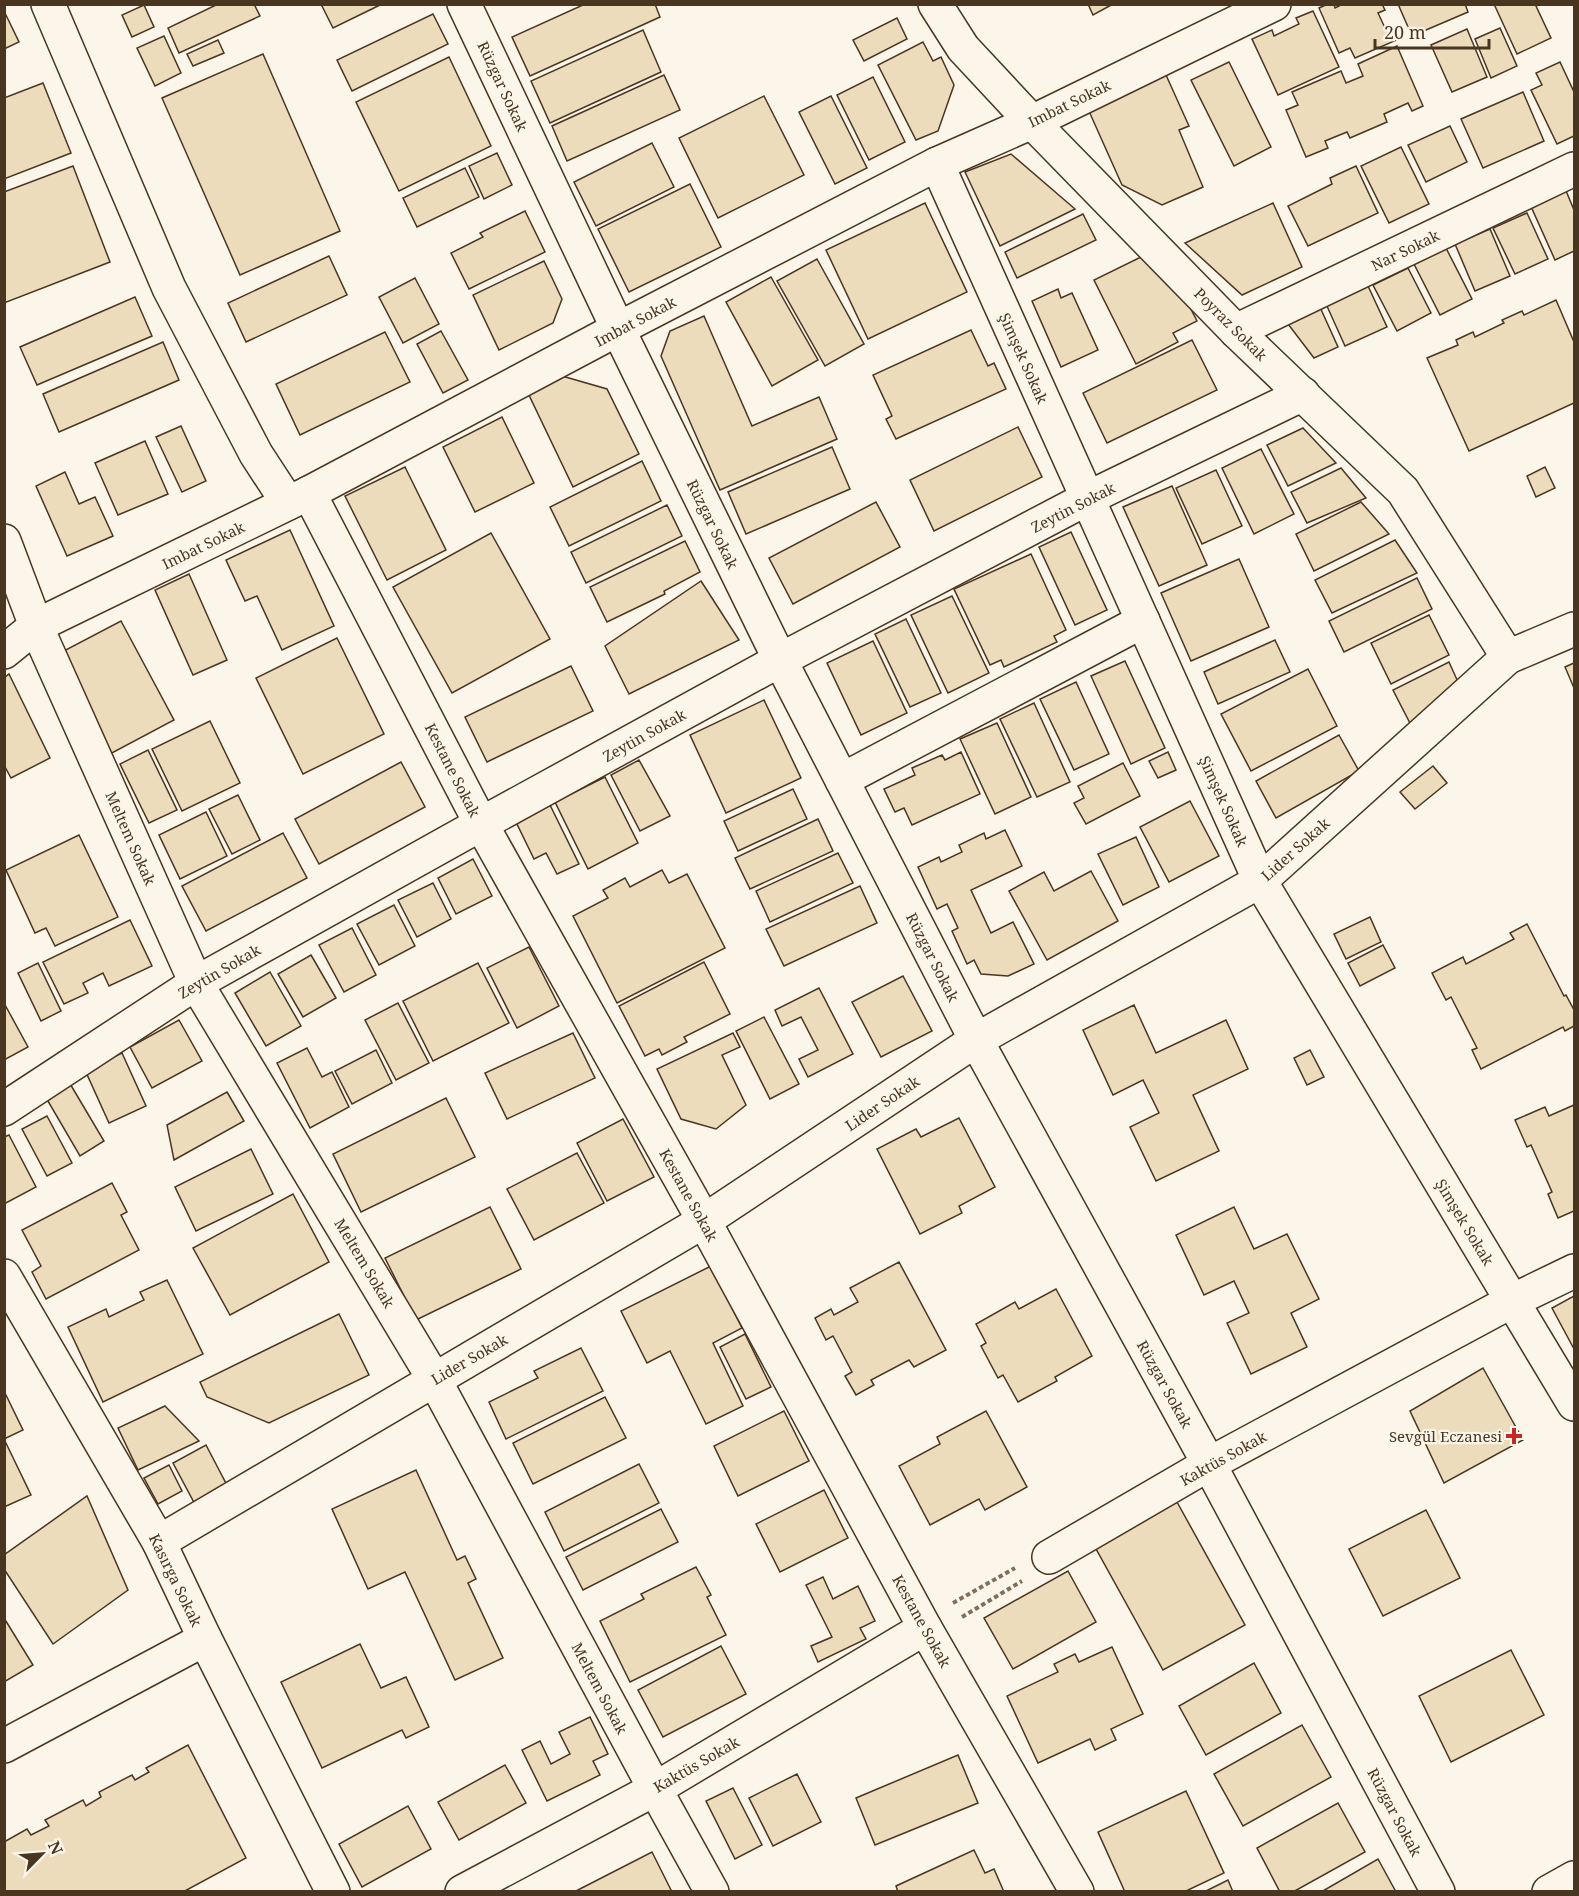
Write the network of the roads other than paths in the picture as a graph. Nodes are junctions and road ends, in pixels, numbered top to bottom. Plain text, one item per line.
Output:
1 (48, 4) edge
2 (464, 4) edge
3 (935, 4) edge
4 (1274, 4) edge
5 (1032, 122) junction
6 (937, 164) junction
7 (1575, 169) edge
8 (618, 329) junction
9 (1236, 331) junction
10 (1303, 394) junction
11 (299, 498) junction
12 (1088, 498) junction
13 (4, 541) edge
14 (1143, 621) junction
15 (36, 626) junction
16 (1575, 629) edge
17 (4, 652) edge
18 (1508, 657) junction
19 (780, 660) junction
20 (842, 780) junction
21 (481, 824) junction
22 (1260, 881) junction
23 (196, 982) junction
24 (976, 1040) junction
25 (4, 1109) edge
26 (704, 1221) junction
27 (1575, 1271) edge
28 (4, 1276) edge
29 (1512, 1301) junction
30 (434, 1379) junction
31 (1575, 1404) edge
32 (1209, 1464) junction
33 (159, 1542) junction
34 (1049, 1557) road end
35 (942, 1619) junction
36 (205, 1639) junction
37 (4, 1746) edge
38 (655, 1789) junction
39 (1575, 1878) edge
40 (333, 1892) edge
41 (462, 1892) edge
42 (712, 1892) edge
43 (1077, 1892) edge
44 (1438, 1892) edge
45 (1549, 1892) edge

1 - 11 street, Kestane Sokak
2 - 8 street, Rüzgar Sokak
3 - 5 street, Poyraz Sokak
4 - 5 street, Imbat Sokak
5 - 6 street, Imbat Sokak
5 - 9 street, Poyraz Sokak
6 - 8 street, Imbat Sokak
6 - 12 street, Şimşek Sokak
7 - 9 street, Nar Sokak
8 - 11 street, Imbat Sokak
8 - 19 street, Rüzgar Sokak
9 - 10 street, Poyraz Sokak
10 - 12 street, Zeytin Sokak
10 - 18 street, Poyraz Sokak
11 - 15 street, Imbat Sokak
11 - 21 street, Kestane Sokak
12 - 14 street, Şimşek Sokak
12 - 19 street, Zeytin Sokak
13 - 15 street, Meltem Sokak
14 - 20 street
14 - 22 street, Şimşek Sokak
15 - 17 street, Imbat Sokak
15 - 23 street, Meltem Sokak
16 - 18 street, Lider Sokak
18 - 22 street, Lider Sokak
19 - 20 street, Rüzgar Sokak
19 - 21 street, Zeytin Sokak
20 - 24 street, Rüzgar Sokak
21 - 23 street, Zeytin Sokak
21 - 26 street, Kestane Sokak
22 - 24 street, Lider Sokak
22 - 29 street, Şimşek Sokak
23 - 25 street, Zeytin Sokak
23 - 30 street, Meltem Sokak
24 - 26 street, Lider Sokak
24 - 32 street, Rüzgar Sokak
26 - 30 street, Lider Sokak
26 - 35 street, Kestane Sokak
27 - 29 street, Kaktüs Sokak
28 - 33 street, Kasırga Sokak
29 - 31 street, Şimşek Sokak
29 - 32 street, Kaktüs Sokak
30 - 33 street, Lider Sokak
30 - 38 street, Meltem Sokak
32 - 34 street, Kaktüs Sokak
32 - 44 street, Rüzgar Sokak
33 - 36 street, Kasırga Sokak
35 - 38 street, Kaktüs Sokak
35 - 43 street, Kestane Sokak
36 - 37 street
36 - 40 street, Kasırga Sokak
38 - 41 street, Kaktüs Sokak
38 - 42 street, Meltem Sokak
39 - 45 street

